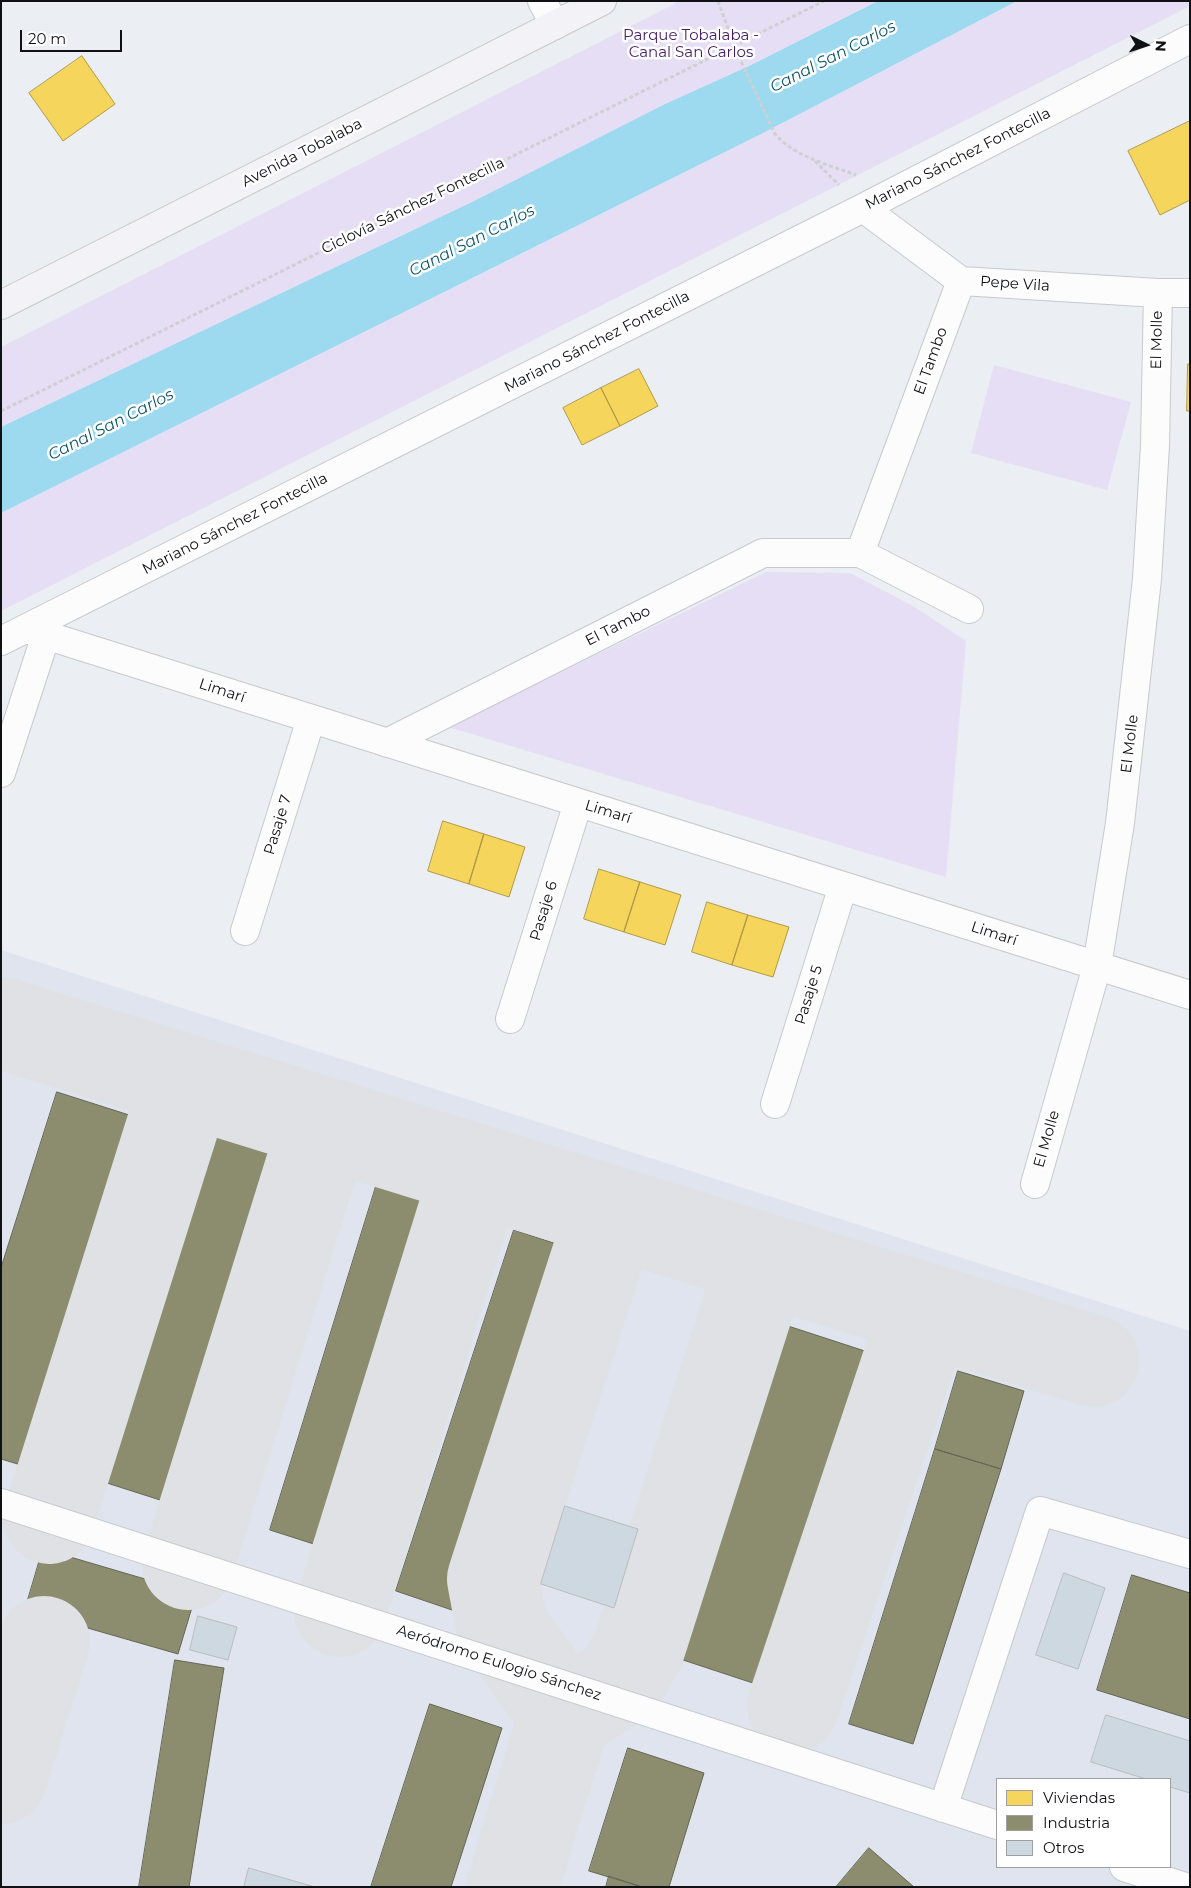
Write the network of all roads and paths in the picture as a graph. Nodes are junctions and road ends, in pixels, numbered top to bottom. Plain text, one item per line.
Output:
1 (542, 1) edge
2 (602, 1) edge
3 (718, 1) edge
4 (824, 1) edge
5 (555, 25) junction
6 (1190, 39) edge
7 (735, 46) junction
8 (813, 159) dead end
9 (863, 208) junction
10 (961, 281) junction
11 (1158, 293) junction
12 (1190, 293) edge
13 (1, 305) edge
14 (1, 411) edge
15 (860, 553) junction
16 (969, 609) dead end
17 (36, 632) junction
18 (1, 641) edge
19 (310, 719) junction
20 (387, 742) junction
21 (1, 773) edge
22 (578, 803) junction
23 (843, 886) junction
24 (245, 931) dead end
25 (1096, 966) junction
26 (1190, 995) edge
27 (510, 1019) dead end
28 (775, 1104) dead end
29 (1035, 1184) dead end
30 (1, 1503) edge
31 (1190, 1554) edge
32 (943, 1808) junction
33 (996, 1825) edge
34 (1127, 1868) edge
35 (1185, 1887) edge

1 - 5 street
2 - 5 main road, Avenida Tobalaba
3 - 7 path
4 - 7 path, Ciclovía Sánchez Fontecilla
5 - 13 main road, Avenida Tobalaba
6 - 9 street, Mariano Sánchez Fontecilla
7 - 8 path
7 - 14 path, Ciclovía Sánchez Fontecilla
9 - 10 street, Pepe Vila
9 - 17 street, Mariano Sánchez Fontecilla
10 - 11 street, Pepe Vila
10 - 15 street, El Tambo
11 - 12 street, Pepe Vila
11 - 25 street, El Molle
15 - 16 street, El Tambo
15 - 20 street, El Tambo
17 - 18 street, Mariano Sánchez Fontecilla
17 - 19 street, Limarí
17 - 21 street
19 - 20 street, Limarí
19 - 24 street, Pasaje 7
20 - 22 street, Limarí
22 - 23 street, Limarí
22 - 27 street, Pasaje 6
23 - 25 street, Limarí
23 - 28 street, Pasaje 5
25 - 26 street, Limarí
25 - 29 street, El Molle
30 - 32 street, Aeródromo Eulogio Sánchez
31 - 32 street
32 - 33 street, Aeródromo Eulogio Sánchez
34 - 35 street

